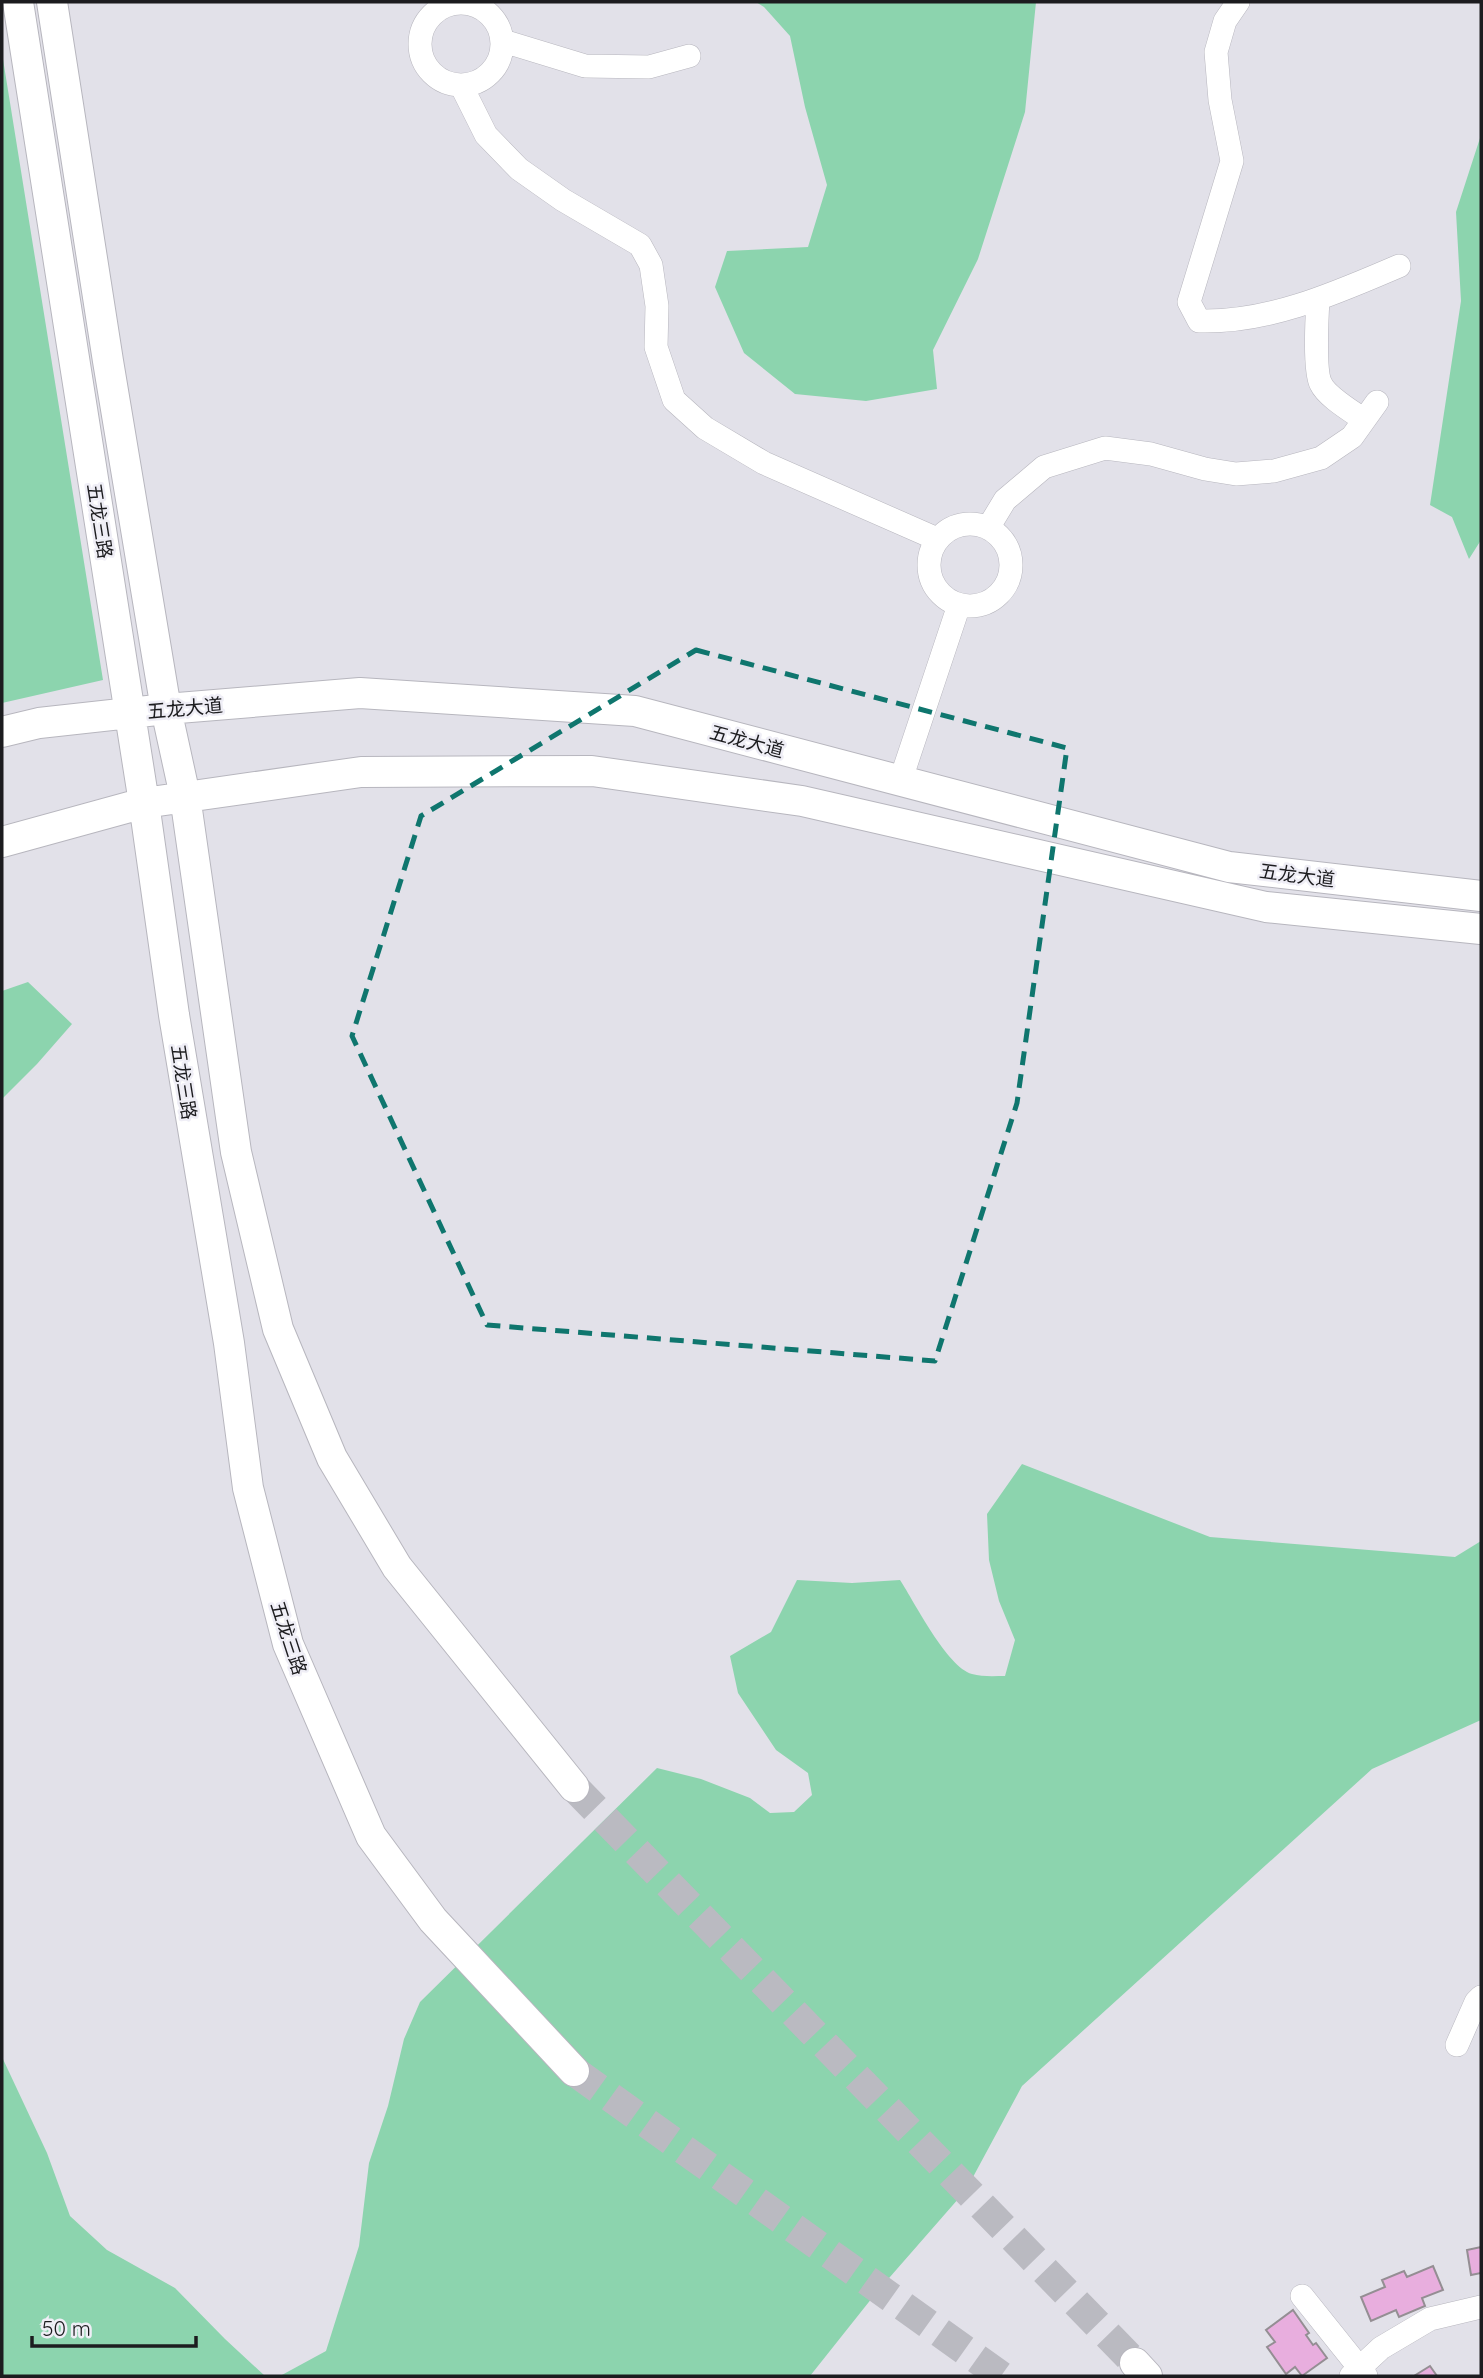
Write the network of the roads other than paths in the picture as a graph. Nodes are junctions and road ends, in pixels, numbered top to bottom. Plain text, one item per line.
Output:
1 (18, 2) edge
2 (52, 2) edge
3 (1238, 2) edge
4 (470, 3) edge
5 (503, 41) junction
6 (689, 56) dead end
7 (461, 85) junction
8 (1399, 266) dead end
9 (1318, 300) junction
10 (988, 528) junction
11 (937, 539) junction
12 (959, 605) junction
13 (166, 709) junction
14 (130, 713) junction
15 (2, 732) edge
16 (900, 782) junction
17 (185, 796) junction
18 (144, 803) junction
19 (2, 842) edge
20 (1481, 896) edge
21 (1481, 929) edge
22 (573, 1787) tunnel mouth
23 (1481, 1997) edge
24 (1457, 2045) dead end
25 (575, 2071) tunnel mouth
26 (1303, 2297) dead end
27 (1481, 2307) edge
28 (1359, 2373) edge

1 - 14 main road, 五龙三路
2 - 13 main road, 五龙三路
3 - 9 lane
4 - 5 lane
4 - 7 lane
5 - 6 lane
5 - 7 lane
7 - 11 lane
8 - 9 lane
9 - 10 lane
10 - 11 lane
10 - 12 lane
11 - 12 lane
12 - 16 lane
13 - 14 main road, 五龙大道
13 - 16 main road, 五龙大道
13 - 17 main road, 五龙三路
14 - 15 main road, 五龙大道
14 - 18 main road, 五龙三路
16 - 20 main road, 五龙大道
17 - 18 main road, 五龙大道
17 - 21 main road, 五龙大道
17 - 22 main road, 五龙三路
18 - 19 main road, 五龙大道
18 - 25 main road, 五龙三路
23 - 24 lane
26 - 28 lane
27 - 28 lane

